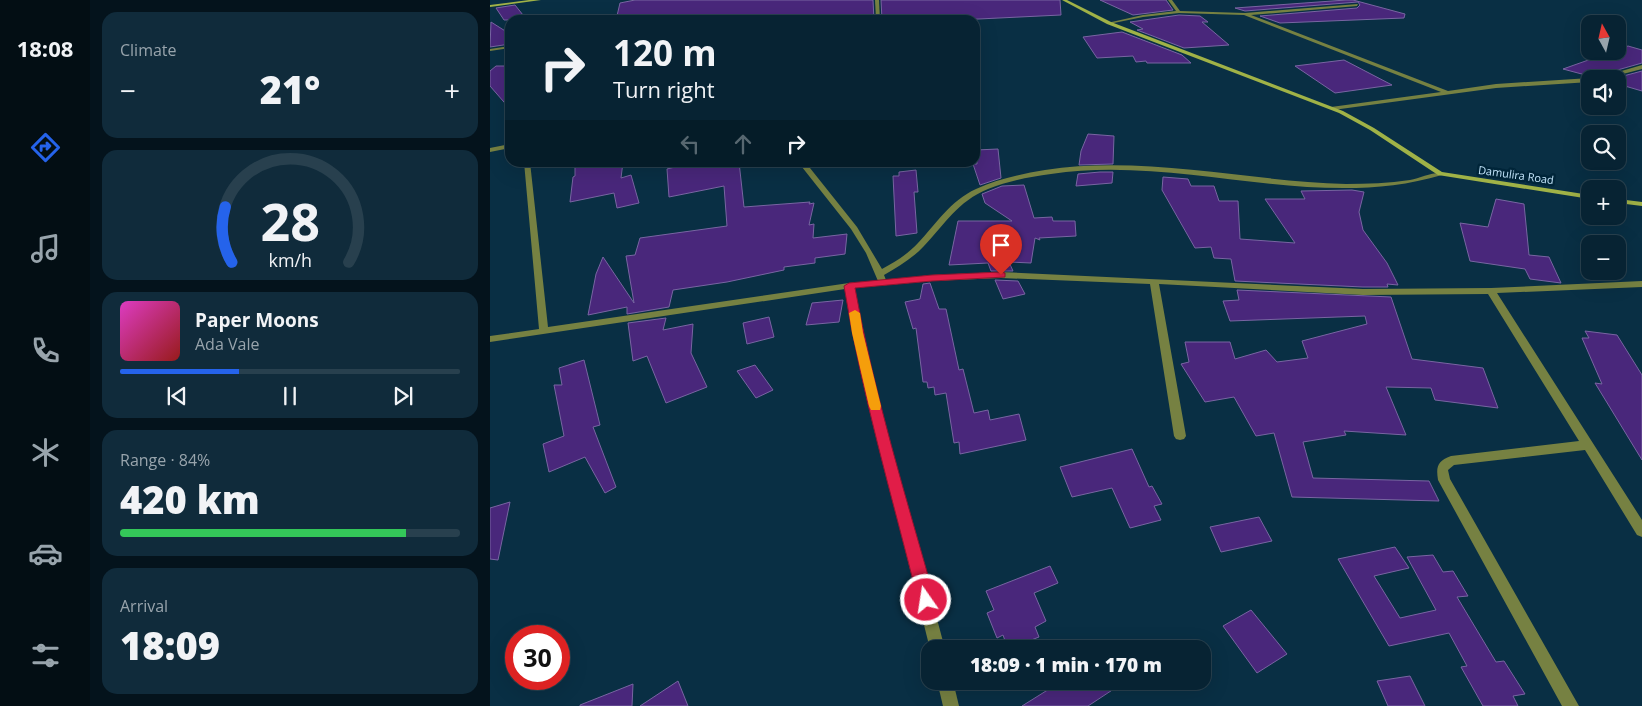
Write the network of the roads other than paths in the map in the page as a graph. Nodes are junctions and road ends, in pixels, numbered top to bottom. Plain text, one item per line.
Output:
1 (539, 0) edge
2 (877, 0) edge
3 (1064, 0) edge
4 (1170, 0) edge
5 (1357, 5) dead end
6 (490, 6) edge
7 (1179, 12) junction
8 (1245, 14) junction
9 (878, 15) edge
10 (1109, 23) junction
11 (505, 48) edge
12 (490, 50) edge
13 (1642, 68) edge
14 (1626, 72) edge
15 (1581, 81) edge
16 (1450, 93) junction
17 (1333, 108) junction
18 (505, 147) edge
19 (490, 150) edge
20 (528, 167) edge
21 (805, 167) edge
22 (1440, 174) junction
23 (1581, 196) edge
24 (1626, 202) edge
25 (1642, 204) edge
26 (882, 278) junction
27 (1154, 282) junction
28 (1642, 284) edge
29 (849, 286) junction
30 (1491, 291) junction
31 (544, 331) junction
32 (490, 339) edge
33 (1180, 436) dead end
34 (1586, 445) junction
35 (1642, 530) edge
36 (936, 640) edge
37 (947, 690) edge
38 (951, 706) edge
39 (1571, 706) edge

1 - 6 street
2 - 9 street
3 - 10 street
4 - 7 street
5 - 8 street
7 - 8 street
7 - 10 street
8 - 16 street
10 - 17 street
11 - 12 street
13 - 14 street
15 - 16 street
16 - 17 street
17 - 22 street
18 - 19 street
20 - 31 street
21 - 26 street
22 - 23 street, Damulira Road
22 - 26 street
24 - 25 street
26 - 27 street
26 - 29 street
27 - 30 street
27 - 33 street
28 - 30 street
29 - 31 street
29 - 36 street
30 - 34 street
31 - 32 street
34 - 35 street
34 - 39 street
37 - 38 street

